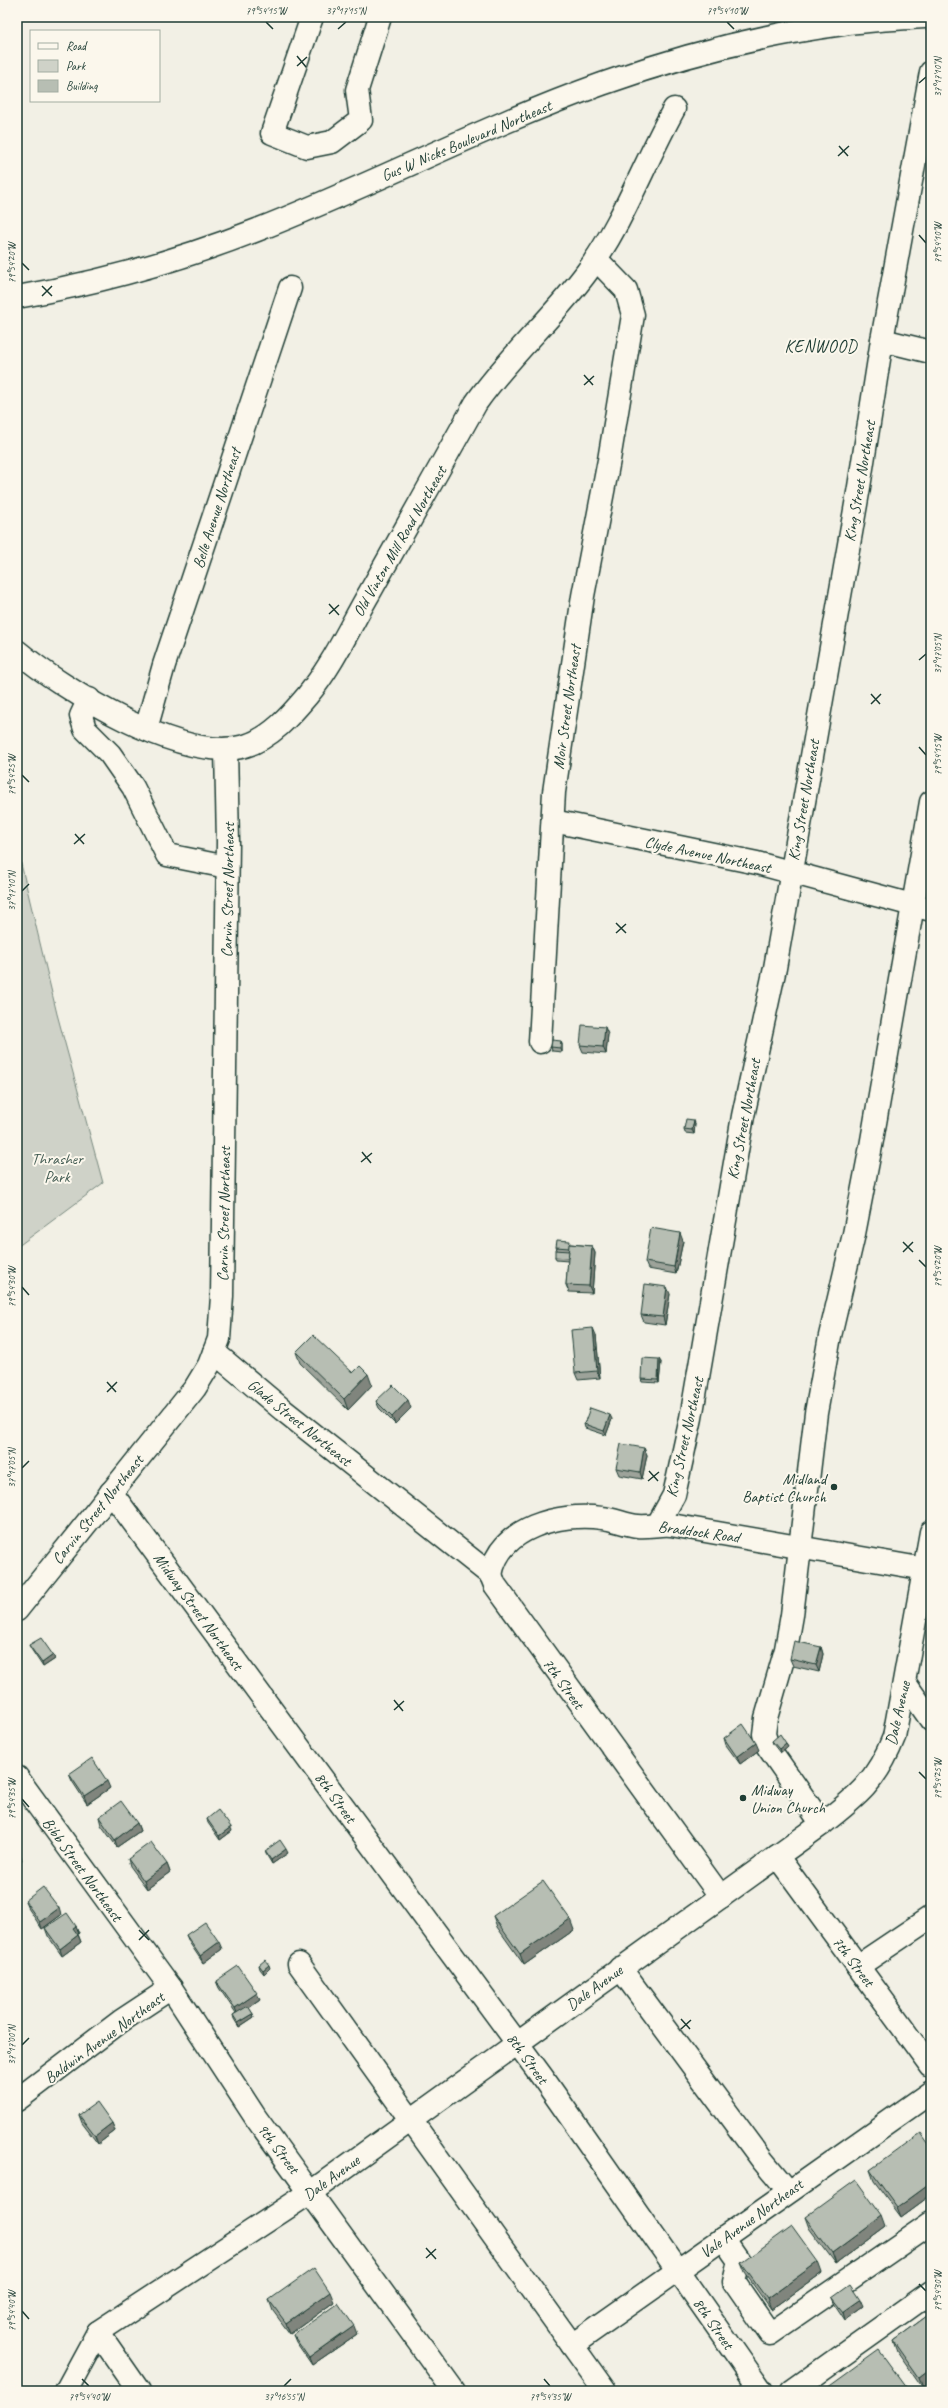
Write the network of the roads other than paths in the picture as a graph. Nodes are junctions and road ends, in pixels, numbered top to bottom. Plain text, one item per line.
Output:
1 (312, 17) edge
2 (380, 17) edge
3 (924, 17) edge
4 (931, 72) edge
5 (674, 109) dead end
6 (596, 259) junction
7 (290, 288) dead end
8 (17, 297) edge
9 (882, 340) junction
10 (931, 352) edge
11 (17, 651) edge
12 (89, 699) junction
13 (146, 729) junction
14 (226, 749) junction
15 (931, 802) edge
16 (553, 821) junction
17 (227, 867) junction
18 (790, 874) junction
19 (922, 908) edge
20 (540, 1042) dead end
21 (214, 1352) junction
22 (386, 1491) joint
23 (111, 1492) junction
24 (658, 1524) junction
25 (931, 1532) edge
26 (801, 1547) junction
27 (928, 1570) edge
28 (491, 1575) junction
29 (17, 1610) edge
30 (905, 1683) junction
31 (931, 1720) edge
32 (287, 1730) joint
33 (17, 1777) edge
34 (822, 1824) junction
35 (777, 1856) junction
36 (721, 1897) junction
37 (931, 1917) edge
38 (150, 1961) joint
39 (299, 1964) dead end
40 (858, 1966) junction
41 (620, 1968) junction
42 (171, 1988) junction
43 (517, 2044) junction
44 (931, 2066) edge
45 (931, 2092) edge
46 (17, 2100) edge
47 (411, 2120) junction
48 (788, 2191) junction
49 (311, 2192) junction
50 (931, 2223) edge
51 (723, 2238) junction
52 (677, 2272) junction
53 (931, 2292) edge
54 (98, 2332) junction
55 (572, 2345) junction
56 (66, 2391) edge
57 (139, 2391) edge
58 (454, 2391) edge
59 (605, 2391) edge
60 (762, 2391) edge
61 (792, 2391) edge

1 - 2 street
3 - 8 street, Gus W Nicks Boulevard Northeast
4 - 9 street, King Street Northeast
5 - 6 street, Old Vinton Mill Road Northeast
6 - 14 street, Old Vinton Mill Road Northeast
6 - 16 street, Moir Street Northeast
7 - 13 street, Belle Avenue Northeast
9 - 10 street
9 - 18 street, King Street Northeast
11 - 12 street, Old Vinton Mill Road Northeast
12 - 13 street, Old Vinton Mill Road Northeast
12 - 17 street
13 - 14 street, Old Vinton Mill Road Northeast
14 - 17 street, Carvin Street Northeast
15 - 19 street
16 - 18 street, Clyde Avenue Northeast
16 - 20 street, Moir Street Northeast
17 - 21 street, Carvin Street Northeast
18 - 19 street, Clyde Avenue Northeast
18 - 24 street, King Street Northeast
19 - 26 street
21 - 22 street, Glade Street Northeast
21 - 23 street, Carvin Street Northeast
22 - 28 street, 7th Street
23 - 29 street, Carvin Street Northeast
23 - 32 street, Midway Street Northeast
24 - 26 street, Braddock Road
24 - 28 street, Braddock Road
25 - 27 street, Dale Avenue
26 - 27 street, Braddock Road
26 - 34 street
27 - 30 street, Dale Avenue
28 - 36 street, 7th Street
30 - 31 street
30 - 34 street, Dale Avenue
32 - 43 street, 8th Street
33 - 38 street, Bibb Street Northeast
34 - 35 street, Dale Avenue
35 - 36 street, Dale Avenue
35 - 40 street, 7th Street
36 - 41 street, Dale Avenue
37 - 40 street
38 - 42 street, 9th Street
39 - 47 street
40 - 44 street, 7th Street
41 - 43 street, Dale Avenue
41 - 48 street
42 - 46 street, Baldwin Avenue Northeast
42 - 49 street, 9th Street
43 - 47 street, Dale Avenue
43 - 52 street, 8th Street
45 - 48 street, Vale Avenue Northeast
47 - 49 street, Dale Avenue
47 - 55 street
48 - 51 street, Vale Avenue Northeast
49 - 54 street, Dale Avenue
49 - 58 street, 9th Street
50 - 51 street
51 - 52 street, Vale Avenue Northeast
52 - 55 street, Vale Avenue Northeast
52 - 60 street, 8th Street
53 - 61 street
54 - 56 street
54 - 57 street
55 - 59 street

